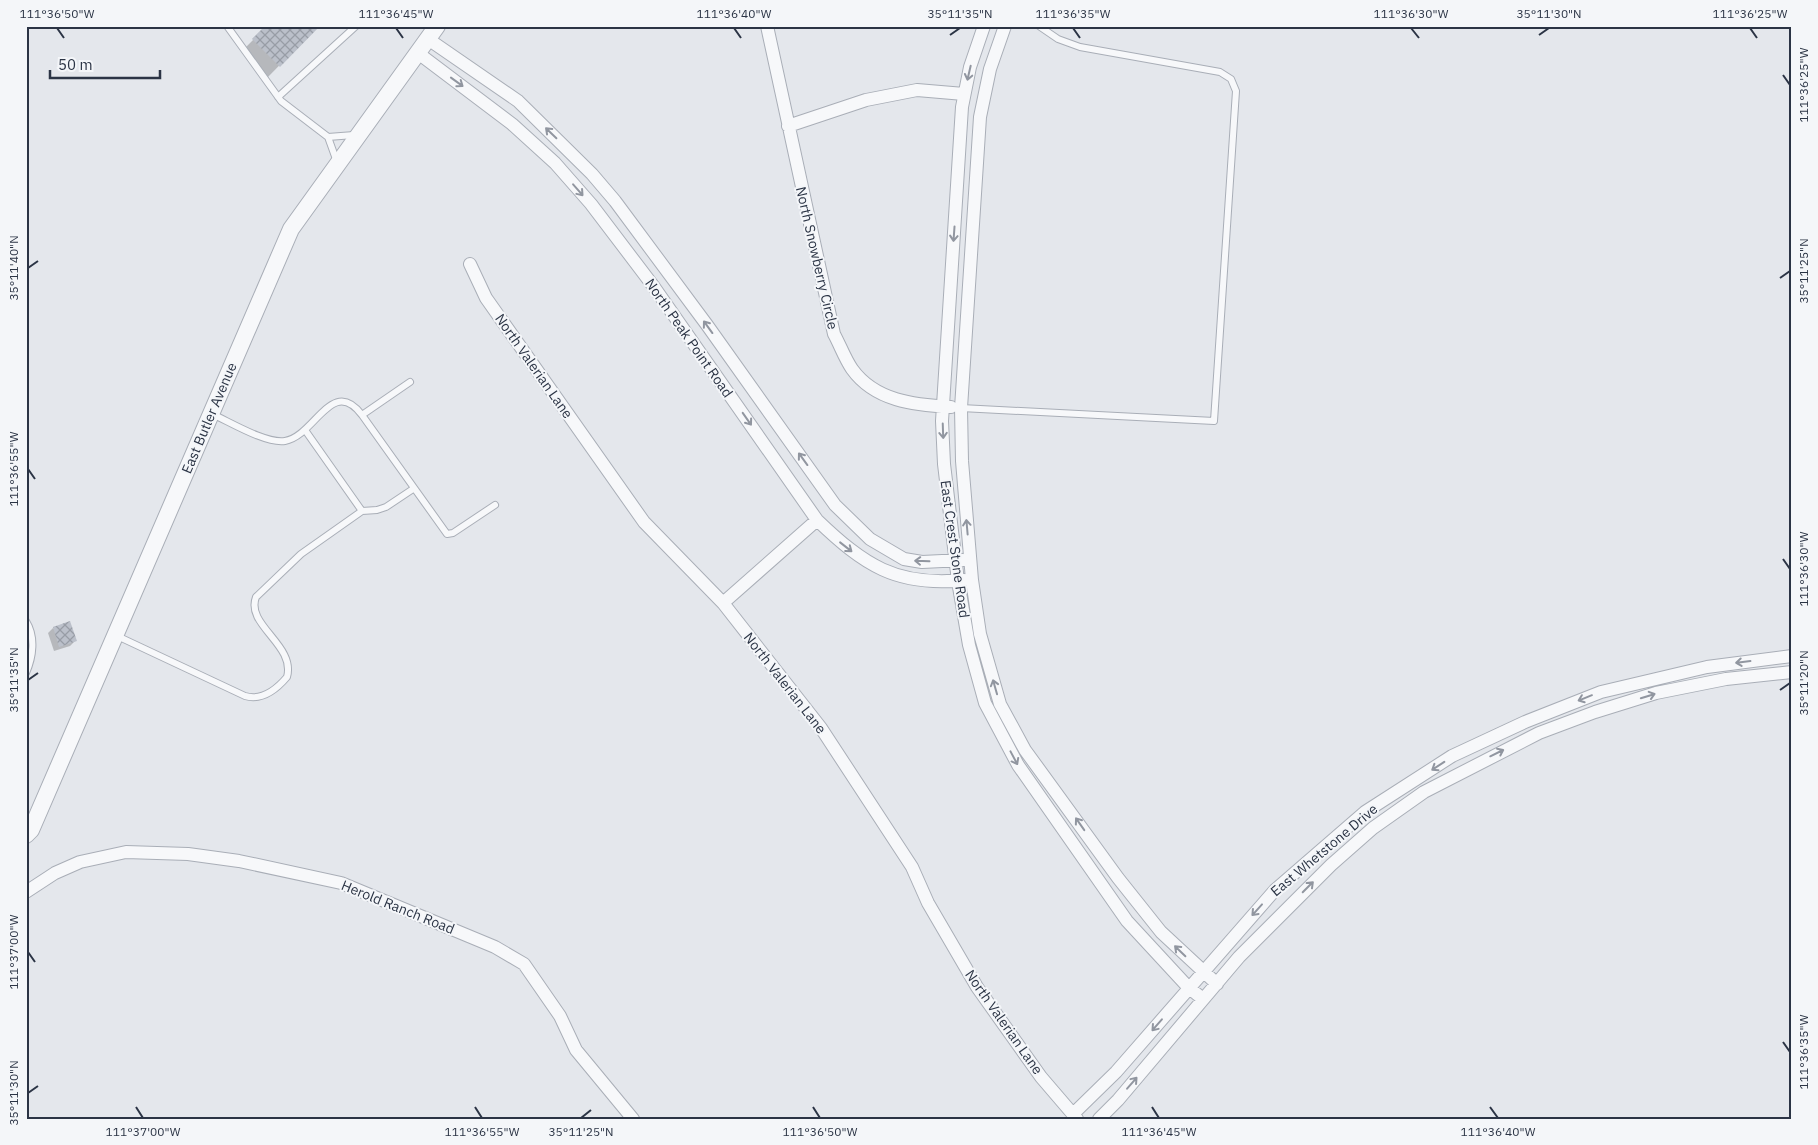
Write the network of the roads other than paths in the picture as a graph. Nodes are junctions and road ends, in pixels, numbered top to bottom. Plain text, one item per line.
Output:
1 (227, 26) edge
2 (356, 26) edge
3 (766, 26) edge
4 (984, 26) edge
5 (1005, 26) edge
6 (1039, 26) edge
7 (432, 33) edge
8 (418, 53) junction
9 (964, 94) junction
10 (278, 97) junction
11 (788, 126) junction
12 (360, 134) junction
13 (328, 136) junction
14 (338, 164) junction
15 (470, 264) dead end
16 (410, 382) dead end
17 (943, 407) junction
18 (960, 408) junction
19 (211, 414) junction
20 (362, 415) junction
21 (305, 430) junction
22 (413, 489) junction
23 (495, 505) dead end
24 (362, 511) junction
25 (817, 520) junction
26 (970, 560) junction
27 (956, 561) junction
28 (972, 580) junction
29 (958, 581) junction
30 (723, 603) junction
31 (26, 621) edge
32 (115, 635) junction
33 (1792, 656) edge
34 (1792, 672) edge
35 (26, 673) edge
36 (26, 835) edge
37 (26, 892) edge
38 (1202, 972) junction
39 (1216, 984) junction
40 (1188, 987) junction
41 (1203, 999) junction
42 (1075, 1116) edge
43 (633, 1119) edge
44 (1098, 1119) edge

1 - 10 lane
2 - 10 lane
3 - 11 street, North Snowberry Circle
4 -> 9 street, East Crest Stone Road
5 - 18 street, East Crest Stone Road
6 - 18 lane
7 - 8 street, East Butler Avenue
27 -> 7 street, North Peak Point Road
8 - 12 street, East Butler Avenue
8 -> 25 street, North Peak Point Road
9 - 11 street
9 -> 17 street, East Crest Stone Road
10 - 13 lane
11 - 17 street, North Snowberry Circle
12 - 13 lane
12 - 14 street, East Butler Avenue
13 - 14 lane
14 - 19 street, East Butler Avenue
15 - 30 street, North Valerian Lane
16 - 20 lane
17 - 18 street, North Snowberry Circle
17 -> 27 street, East Crest Stone Road
26 -> 18 street, East Crest Stone Road
19 - 21 lane
19 - 32 street, East Butler Avenue
20 - 21 lane
20 - 22 lane
21 - 24 lane
22 - 23 lane
22 - 24 lane
24 - 32 lane
25 -> 29 street, North Peak Point Road
25 - 30 street
26 - 27 street, North Peak Point Road
26 - 28 street, East Crest Stone Road
27 - 29 street, East Crest Stone Road
28 - 29 street, North Peak Point Road
38 -> 28 street, East Crest Stone Road
29 -> 40 street, East Crest Stone Road
30 - 42 street, North Valerian Lane
31 - 35 lane
32 - 36 street, East Butler Avenue
33 -> 38 street, East Whetstone Drive
39 -> 34 street, East Whetstone Drive
37 - 43 street, Herold Ranch Road
38 - 39 street, East Crest Stone Road
38 - 40 street, East Whetstone Drive
39 - 41 street, East Whetstone Drive
40 - 41 street, East Crest Stone Road
40 -> 42 street, East Whetstone Drive
44 -> 41 street, East Whetstone Drive

